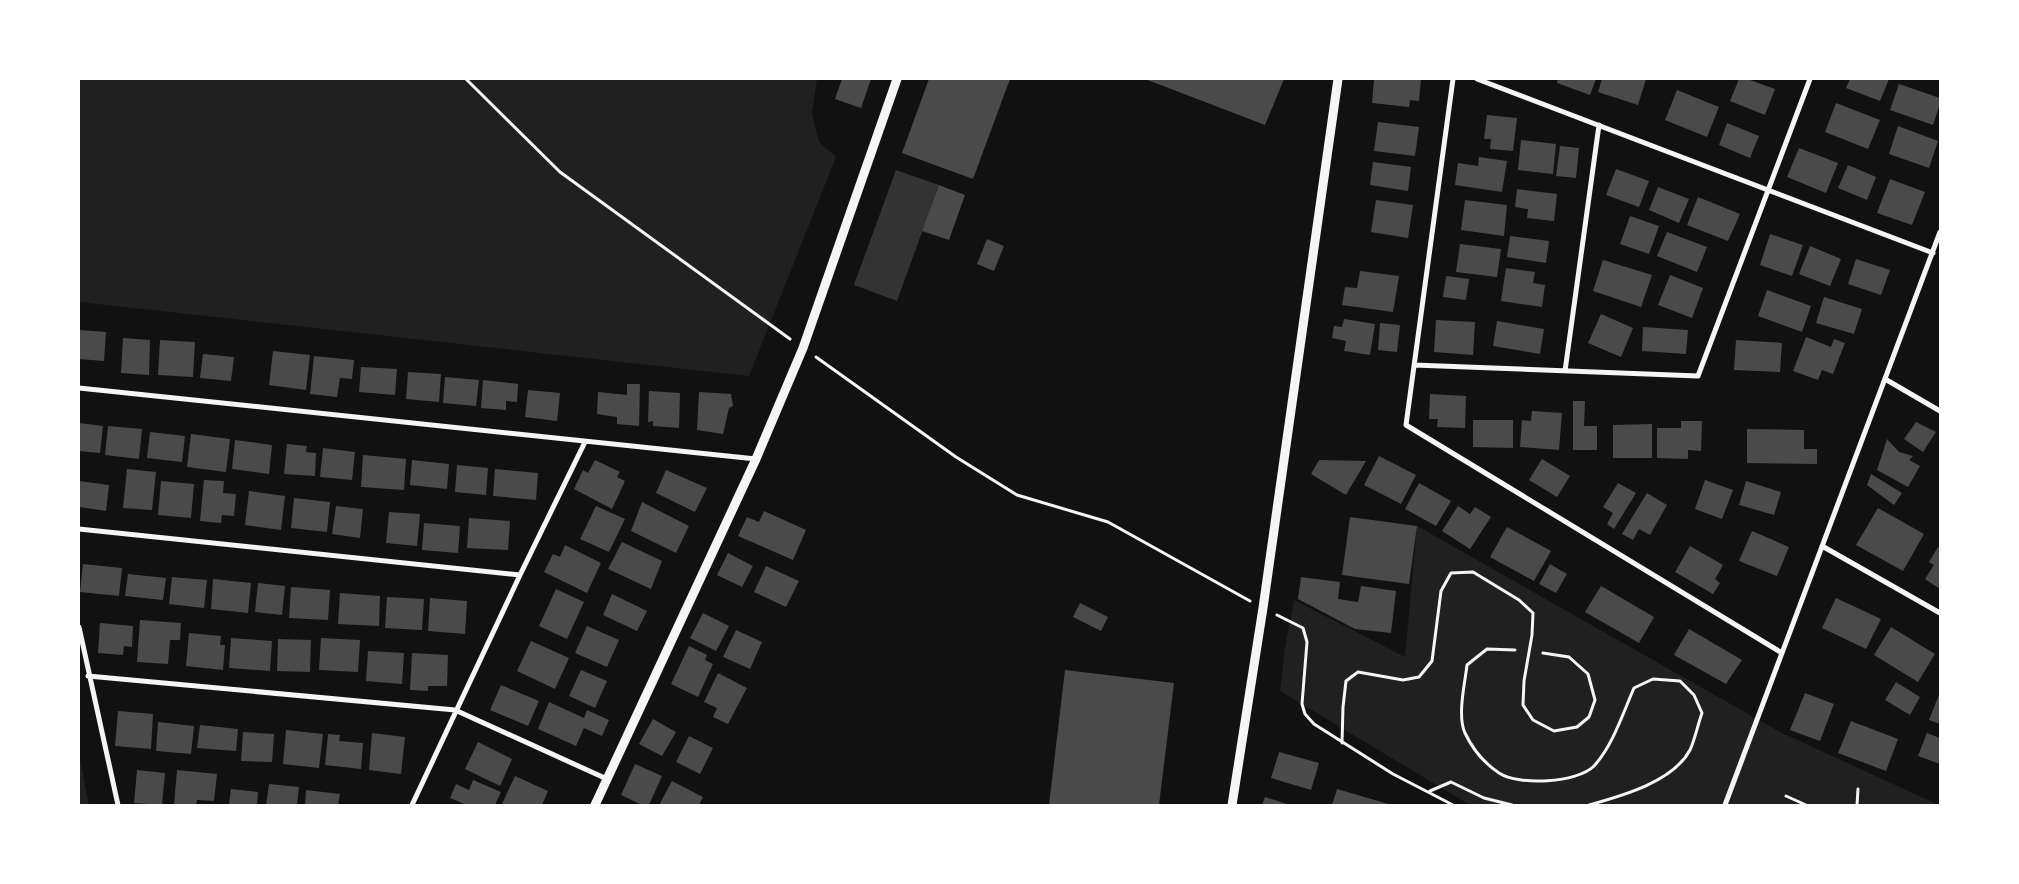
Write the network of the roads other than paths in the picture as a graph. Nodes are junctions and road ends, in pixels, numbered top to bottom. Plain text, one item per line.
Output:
1 (897, 79) edge
2 (1338, 79) edge
3 (1453, 79) edge
4 (1477, 79) edge
5 (1810, 79) edge
6 (1599, 124) junction
7 (1768, 190) junction
8 (1940, 232) edge
9 (1933, 253) junction
10 (1414, 365) junction
11 (1565, 371) junction
12 (1885, 379) junction
13 (79, 388) edge
14 (1940, 411) edge
15 (585, 442) junction
16 (756, 459) junction
17 (79, 529) edge
18 (1822, 546) junction
19 (520, 575) junction
20 (1940, 613) edge
21 (79, 627) edge
22 (1782, 653) junction
23 (88, 676) junction
24 (455, 710) junction
25 (607, 779) junction
26 (118, 805) edge
27 (412, 805) edge
28 (595, 805) edge
29 (1232, 805) edge
30 (1725, 805) edge

1 - 16 street
2 - 29 street
3 - 10 street
4 - 6 street
5 - 7 street
6 - 7 street
6 - 11 street
7 - 9 street
7 - 11 street
8 - 9 street
9 - 12 street
10 - 11 street
10 - 22 street
12 - 14 street
12 - 18 street
13 - 15 street
15 - 16 street
15 - 19 street
16 - 25 street
17 - 19 street
18 - 20 street
18 - 22 street
19 - 24 street
21 - 23 street
22 - 30 street
23 - 24 street
23 - 26 street
24 - 25 street
24 - 27 street
25 - 28 street

